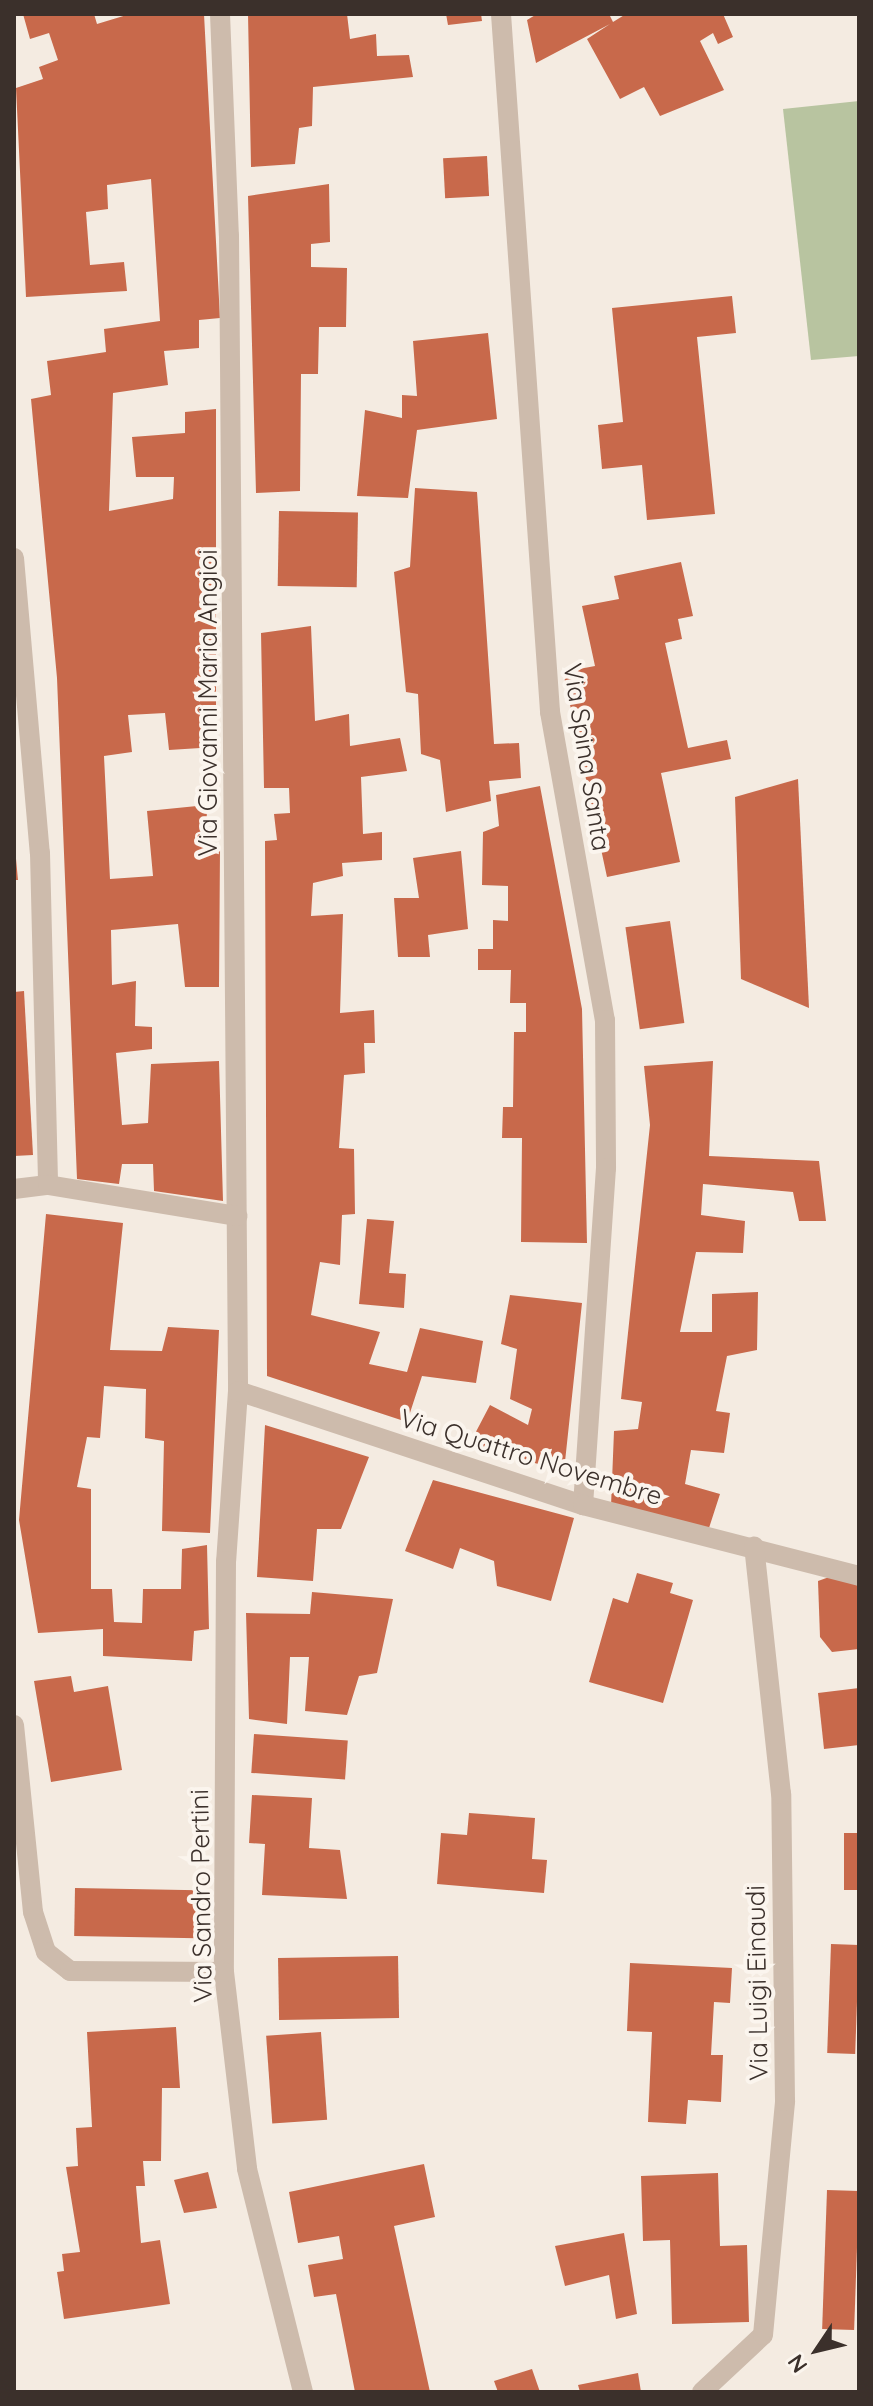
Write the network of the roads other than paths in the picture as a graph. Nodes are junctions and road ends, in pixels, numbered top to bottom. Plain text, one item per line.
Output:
1 (220, 14) edge
2 (501, 14) edge
3 (14, 558) edge
4 (48, 1185) junction
5 (14, 1189) edge
6 (237, 1216) junction
7 (238, 1391) junction
8 (583, 1505) junction
9 (754, 1546) junction
10 (859, 1576) edge
11 (14, 1725) edge
12 (224, 1972) junction
13 (303, 2392) edge
14 (702, 2392) edge

1 - 6 street, Via Giovanni Maria Angioi
2 - 8 street, Via Spina Santa
3 - 4 street
4 - 5 street
4 - 6 street
6 - 7 street, Via Giovanni Maria Angioi
7 - 8 street, Via Quattro Novembre
7 - 12 street, Via Sandro Pertini
8 - 9 street, Via Quattro Novembre
9 - 10 street, Via Quattro Novembre
9 - 14 street, Via Luigi Einaudi
11 - 12 street
12 - 13 street, Via Sandro Pertini

